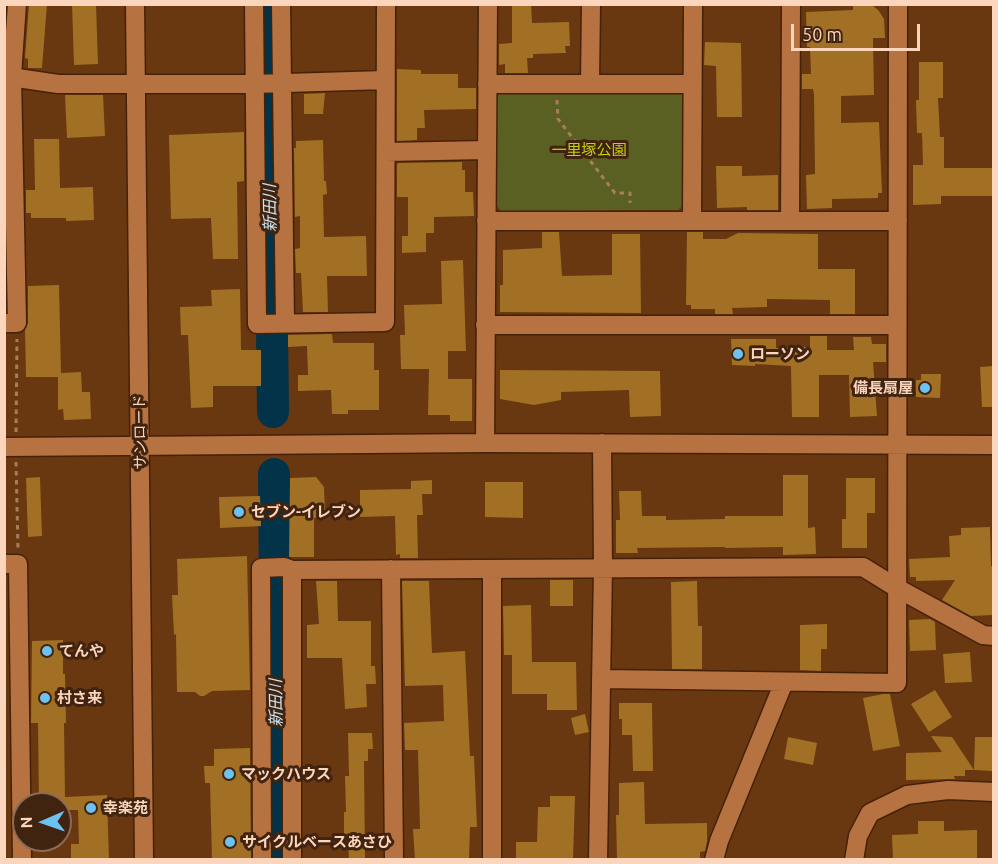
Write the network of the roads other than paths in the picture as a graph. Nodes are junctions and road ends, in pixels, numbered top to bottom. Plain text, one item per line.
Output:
1 (18, 4) edge
2 (135, 4) edge
3 (254, 4) edge
4 (281, 4) edge
5 (386, 4) edge
6 (488, 4) edge
7 (591, 4) edge
8 (693, 4) edge
9 (791, 4) edge
10 (898, 4) edge
11 (8, 76) edge
12 (385, 80) junction
13 (135, 82) junction
14 (268, 83) junction
15 (590, 83) junction
16 (487, 84) junction
17 (693, 84) junction
18 (486, 150) junction
19 (386, 152) junction
20 (9, 210) edge
21 (486, 221) junction
22 (692, 221) junction
23 (790, 221) junction
24 (898, 221) junction
25 (4, 323) edge
26 (275, 323) junction
27 (485, 325) junction
28 (897, 325) junction
29 (485, 442) junction
30 (602, 443) junction
31 (897, 443) junction
32 (140, 445) junction
33 (993, 445) edge
34 (4, 447) edge
35 (4, 564) edge
36 (281, 568) junction
37 (603, 568) junction
38 (391, 569) junction
39 (492, 569) junction
40 (897, 588) junction
41 (993, 636) edge
42 (12, 668) edge
43 (601, 679) junction
44 (784, 682) junction
45 (993, 792) edge
46 (22, 860) edge
47 (144, 860) edge
48 (262, 860) edge
49 (292, 860) edge
50 (394, 860) edge
51 (492, 860) edge
52 (598, 860) edge
53 (714, 860) edge
54 (854, 860) edge

1 - 11 street
2 - 13 street, サンロード
3 - 14 street
4 - 14 street
5 - 12 street
6 - 16 street
7 - 15 street
8 - 17 street
9 - 23 street
10 - 24 street
11 - 13 street
11 - 20 street
12 - 14 street
12 - 19 street
13 - 14 street
13 - 32 street, サンロード
14 - 26 street
14 - 26 street
15 - 16 street
15 - 17 street
16 - 18 street
17 - 22 street
18 - 19 street
18 - 21 street
19 - 26 street
20 - 25 street
21 - 22 street
21 - 27 street
22 - 23 street
23 - 24 street
24 - 28 street
27 - 28 street
27 - 29 street
28 - 31 street
29 - 30 street
29 - 32 street
30 - 31 street
30 - 37 street
31 - 33 street
31 - 40 street
32 - 34 street
32 - 47 street, サンロード
35 - 42 street
36 - 38 street
36 - 48 street
36 - 49 street
37 - 39 street
37 - 40 street
37 - 43 street
38 - 39 street
38 - 50 street
39 - 51 street
40 - 41 street
40 - 44 street
42 - 46 street
43 - 44 street
43 - 52 street
44 - 53 street
45 - 54 street

